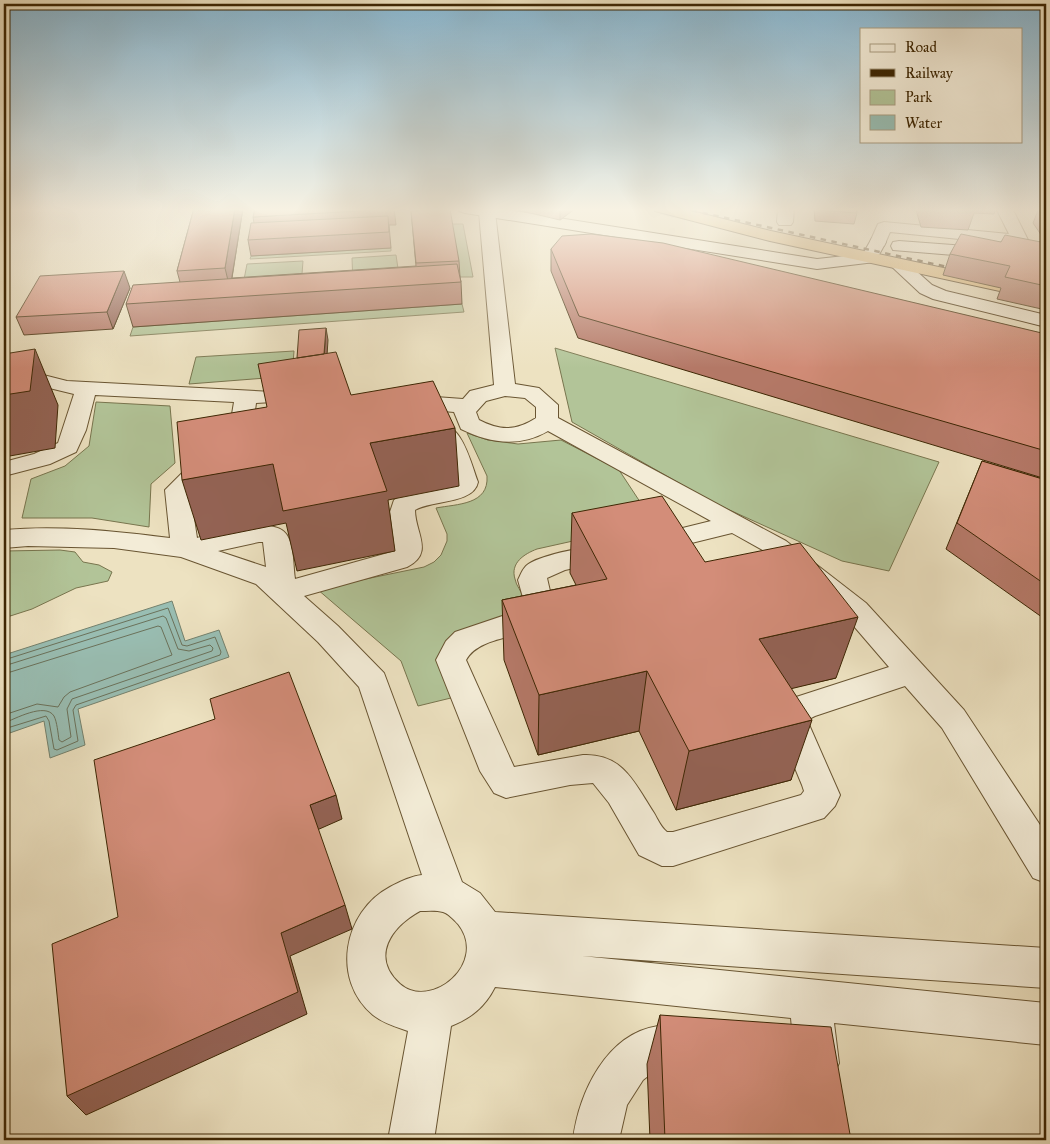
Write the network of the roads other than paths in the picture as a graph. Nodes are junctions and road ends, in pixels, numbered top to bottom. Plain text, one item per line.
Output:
1 (492, 261) edge
2 (800, 261) edge
3 (840, 261) edge
4 (904, 261) edge
5 (922, 261) edge
6 (944, 261) edge
7 (1032, 261) edge
8 (1046, 264) edge
9 (1046, 276) edge
10 (1046, 296) edge
11 (1046, 322) edge
12 (4, 371) edge
13 (86, 388) junction
14 (505, 389) junction
15 (246, 396) junction
16 (290, 398) edge
17 (388, 401) edge
18 (468, 406) junction
19 (547, 421) junction
20 (416, 428) edge
21 (4, 469) edge
22 (736, 524) junction
23 (4, 539) edge
24 (185, 549) junction
25 (821, 582) junction
26 (794, 588) edge
27 (283, 592) junction
28 (911, 672) junction
29 (1046, 866) edge
30 (447, 894) junction
31 (484, 948) junction
32 (1046, 968) edge
33 (810, 1000) junction
34 (432, 1012) junction
35 (1046, 1024) edge
36 (728, 1049) edge
37 (822, 1104) edge
38 (411, 1140) edge
39 (596, 1140) edge

1 - 14 street
2 - 3 street
4 - 11 street
5 - 10 highway
6 - 9 highway
7 - 8 street
12 - 13 street
13 - 15 street
13 - 21 street
14 - 18 street
14 - 19 street
15 - 16 street
15 - 24 street
17 - 18 street
18 - 19 street
19 - 22 street
20 - 27 street
22 - 25 street
22 - 28 street
23 - 24 street
24 - 27 street
24 - 27 street
25 - 26 street
25 - 28 street
27 - 30 street
28 - 29 street
30 - 31 street
30 - 34 street
31 - 32 street
31 - 33 street
31 - 34 street
33 - 35 street
33 - 37 street
34 - 38 street
36 - 39 street

